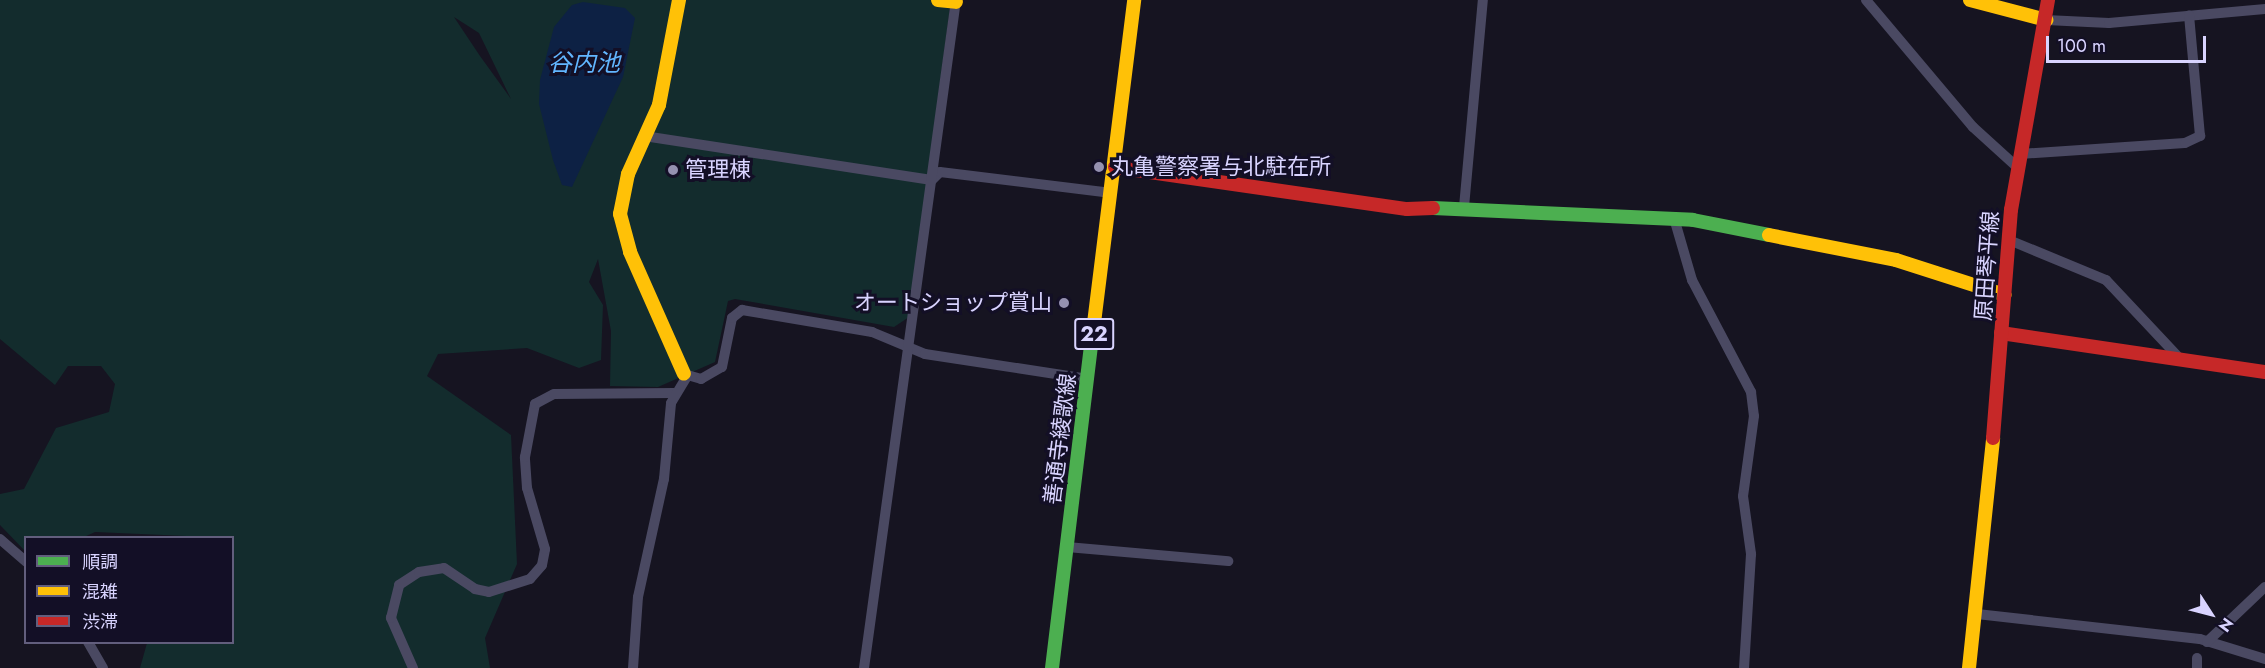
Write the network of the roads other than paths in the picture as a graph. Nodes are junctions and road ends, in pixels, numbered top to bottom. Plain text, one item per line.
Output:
1 (679, 0) edge
2 (938, 0) edge
3 (1134, 0) edge
4 (1483, 0) edge
5 (1866, 0) edge
6 (1970, 0) edge
7 (956, 1) edge
8 (2265, 9) edge
9 (2047, 10) edge
10 (2189, 16) junction
11 (644, 136) junction
12 (2019, 161) junction
13 (1115, 167) junction
14 (932, 180) junction
15 (1112, 193) junction
16 (1464, 207) junction
17 (1674, 218) junction
18 (2009, 240) junction
19 (2005, 295) junction
20 (2001, 333) junction
21 (909, 350) junction
22 (2182, 360) junction
23 (2265, 372) edge
24 (686, 375) junction
25 (1089, 380) junction
26 (674, 393) junction
27 (0, 539) edge
28 (1067, 547) junction
29 (24, 560) edge
30 (1228, 561) dead end
31 (2265, 587) edge
32 (1977, 614) junction
33 (2207, 642) junction
34 (89, 644) edge
35 (2265, 659) edge
36 (103, 668) edge
37 (413, 668) edge
38 (633, 668) edge
39 (864, 668) edge
40 (1052, 668) edge
41 (1744, 668) edge
42 (1969, 668) edge

1 - 11 street
2 - 7 street
3 - 13 street, 善通寺綾歌線 / 22
4 - 16 street
5 - 12 street
6 - 9 street
7 - 14 street
8 - 10 street
9 - 10 street
9 - 12 street, 原田琴平線
10 - 12 street
11 - 14 street
11 - 24 street
12 - 18 street, 原田琴平線
13 - 15 street, 善通寺綾歌線 / 22
13 - 16 street
14 - 15 street
14 - 21 street
15 - 25 street, 善通寺綾歌線 / 22
16 - 17 street
17 - 19 street
17 - 41 street
18 - 19 street, 原田琴平線
18 - 22 street
19 - 20 street, 原田琴平線
20 - 22 street, 原田琴平線
20 - 32 street
21 - 24 street
21 - 25 street
21 - 39 street
22 - 23 street, 原田琴平線
24 - 26 street
25 - 28 street, 善通寺綾歌線 / 22
26 - 37 street
26 - 38 street
27 - 29 street
28 - 30 street
28 - 40 street, 善通寺綾歌線 / 22
31 - 33 street
32 - 33 street
32 - 42 street
33 - 35 street
34 - 36 street

